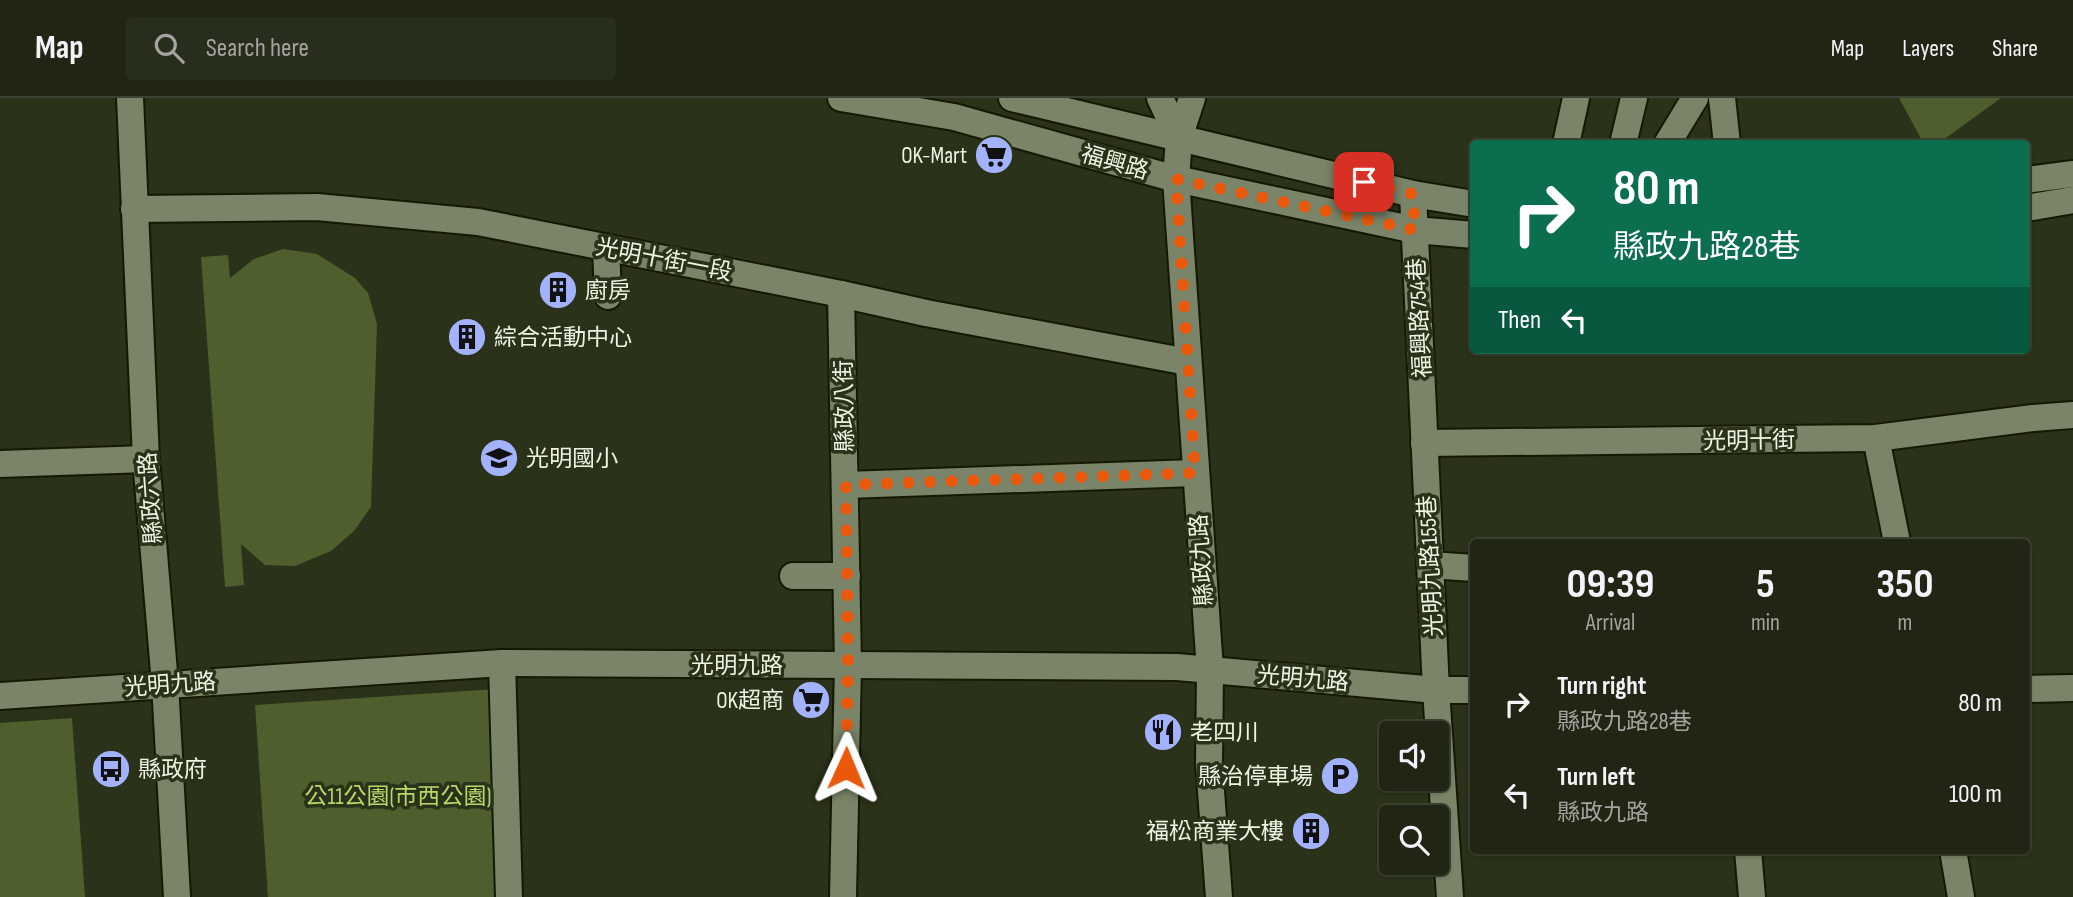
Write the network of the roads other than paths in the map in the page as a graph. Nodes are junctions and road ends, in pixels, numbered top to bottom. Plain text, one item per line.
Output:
1 (130, 98) edge
2 (841, 98) edge
3 (1012, 98) edge
4 (1160, 98) edge
5 (1192, 98) edge
6 (1577, 98) edge
7 (1634, 98) edge
8 (1695, 98) edge
9 (1723, 98) edge
10 (955, 108) edge
11 (1179, 138) junction
12 (1567, 140) edge
13 (1624, 140) edge
14 (1669, 140) edge
15 (1727, 140) edge
16 (2073, 174) edge
17 (1176, 179) junction
18 (2030, 179) edge
19 (1413, 194) junction
20 (2073, 200) edge
21 (1470, 203) edge
22 (2030, 207) edge
23 (134, 209) junction
24 (1415, 230) junction
25 (1470, 235) edge
26 (606, 247) junction
27 (841, 294) junction
28 (608, 296) dead end
29 (1188, 362) junction
30 (2073, 415) edge
31 (1876, 438) junction
32 (1424, 443) junction
33 (146, 459) junction
34 (0, 464) edge
35 (1195, 473) junction
36 (846, 485) junction
37 (1896, 539) edge
38 (1430, 565) junction
39 (1470, 568) edge
40 (793, 576) dead end
41 (847, 576) junction
42 (502, 663) junction
43 (848, 665) junction
44 (1210, 670) junction
45 (165, 684) junction
46 (2073, 688) edge
47 (2030, 689) edge
48 (1436, 690) junction
49 (1470, 690) edge
50 (0, 696) edge
51 (1748, 854) edge
52 (1954, 854) edge
53 (177, 897) edge
54 (509, 897) edge
55 (843, 897) edge
56 (1219, 897) edge
57 (1450, 897) edge
58 (1752, 897) edge
59 (1961, 897) edge

1 - 23 street, 縣政六路
2 - 10 street, 福興路
3 - 11 street, 福興路
4 - 11 street
5 - 11 street, 縣政九路
6 - 12 street
7 - 13 street
8 - 14 street
9 - 15 street
10 - 17 street, 福興路
11 - 17 street, 縣政九路
11 - 19 street, 福興路
16 - 18 street
17 - 24 street, 福興路
17 - 29 street, 縣政九路
19 - 21 street, 福興路
19 - 24 street, 福興路754巷
20 - 22 street
23 - 26 street, 光明十街一段
23 - 33 street, 縣政六路
24 - 25 street, 福興路
24 - 32 street, 福興路754巷
26 - 27 street, 光明十街一段
26 - 28 street
27 - 29 street, 光明十街一段
27 - 36 street, 縣政八街
29 - 35 street, 縣政九路
30 - 31 street, 光明十街
31 - 32 street, 光明十街
31 - 37 street
32 - 38 street, 光明九路155巷
33 - 34 street
33 - 45 street, 縣政六路
35 - 36 street
35 - 44 street, 縣政九路
36 - 41 street, 縣政八街
38 - 39 street
38 - 48 street, 光明九路155巷
40 - 41 street
41 - 43 street, 縣政八街
42 - 43 street, 光明九路
42 - 45 street, 光明九路
42 - 54 street
43 - 44 street, 光明九路
43 - 55 street, 縣政八街
44 - 48 street, 光明九路
44 - 56 street, 縣政九路
45 - 50 street, 光明九路
45 - 53 street, 縣政六路
46 - 47 street
48 - 49 street, 光明九路
48 - 57 street, 光明九路155巷
51 - 58 street
52 - 59 street

